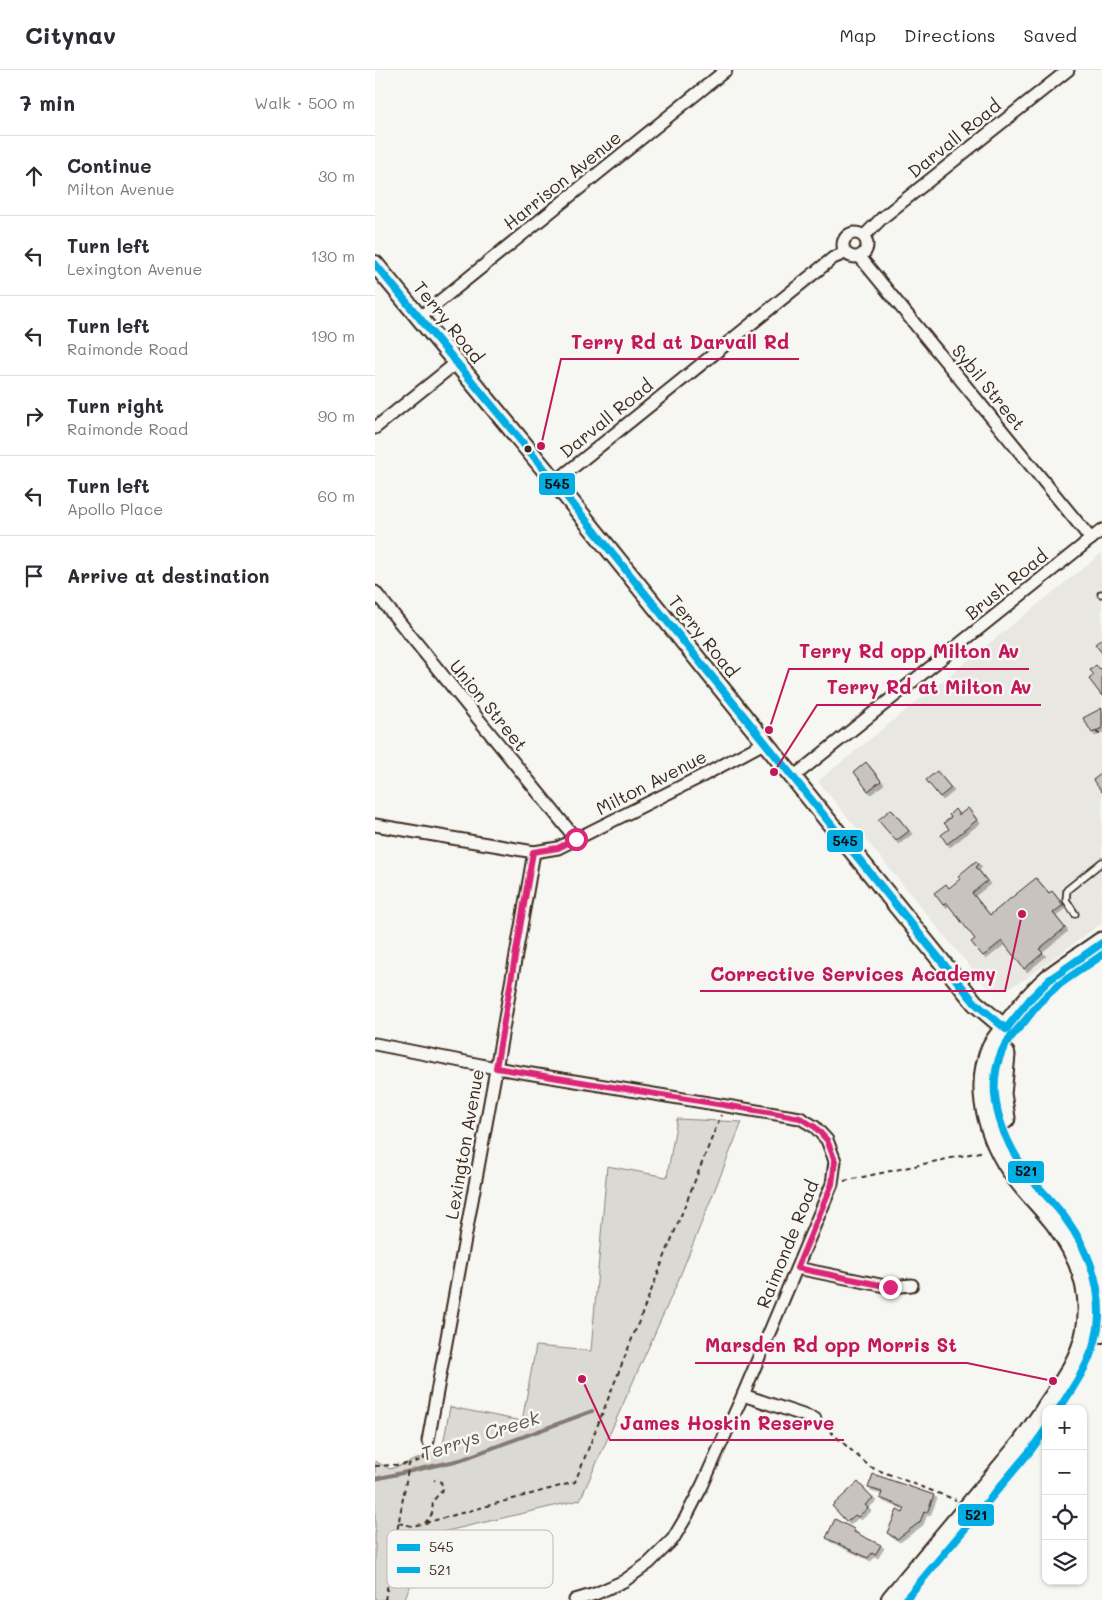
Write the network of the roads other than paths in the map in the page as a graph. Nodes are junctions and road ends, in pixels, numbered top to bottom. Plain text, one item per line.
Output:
1 (726, 70) edge
2 (1069, 70) edge
3 (864, 236) junction
4 (845, 253) junction
5 (860, 257) junction
6 (375, 264) edge
7 (420, 317) junction
8 (456, 363) junction
9 (375, 428) edge
10 (555, 482) junction
11 (1102, 530) edge
12 (1091, 539) junction
13 (375, 592) edge
14 (764, 742) junction
15 (792, 778) junction
16 (375, 825) edge
17 (576, 839) junction
18 (533, 852) junction
19 (1102, 862) edge
20 (1075, 914) dead end
21 (1102, 943) edge
22 (1006, 1029) junction
23 (375, 1044) edge
24 (496, 1068) junction
25 (797, 1268) junction
26 (912, 1285) dead end
27 (1102, 1301) edge
28 (1102, 1332) edge
29 (743, 1395) junction
30 (1049, 1405) edge
31 (1065, 1405) edge
32 (1042, 1416) edge
33 (815, 1419) road end
34 (1042, 1428) edge
35 (428, 1441) road end
36 (1023, 1445) junction
37 (575, 1600) edge
38 (892, 1600) edge

1 - 7 street, Harrison Avenue
2 - 3 street, Darvall Road
3 - 4 street
3 - 5 street
4 - 5 street
4 - 10 street, Darvall Road
5 - 12 street, Sybil Street
6 - 7 street, Terry Road
7 - 8 street, Terry Road
8 - 9 street
8 - 10 street, Terry Road
10 - 14 street, Terry Road
11 - 12 street, Brush Road
12 - 15 street, Brush Road
13 - 17 street, Union Street
14 - 15 street, Terry Road
14 - 17 street, Milton Avenue
15 - 22 street, Terry Road
16 - 18 street, Milton Avenue
17 - 18 street, Milton Avenue
18 - 24 street, Lexington Avenue
19 - 20 lane
21 - 22 highway
22 - 27 highway
22 - 30 highway
23 - 24 street, Raimonde Road
24 - 25 street, Raimonde Road
24 - 35 street, Lexington Avenue
25 - 26 street
25 - 29 street, Raimonde Road
28 - 31 highway
29 - 33 street
29 - 37 street, Raimonde Road
32 - 36 highway
34 - 36 highway
36 - 38 highway

